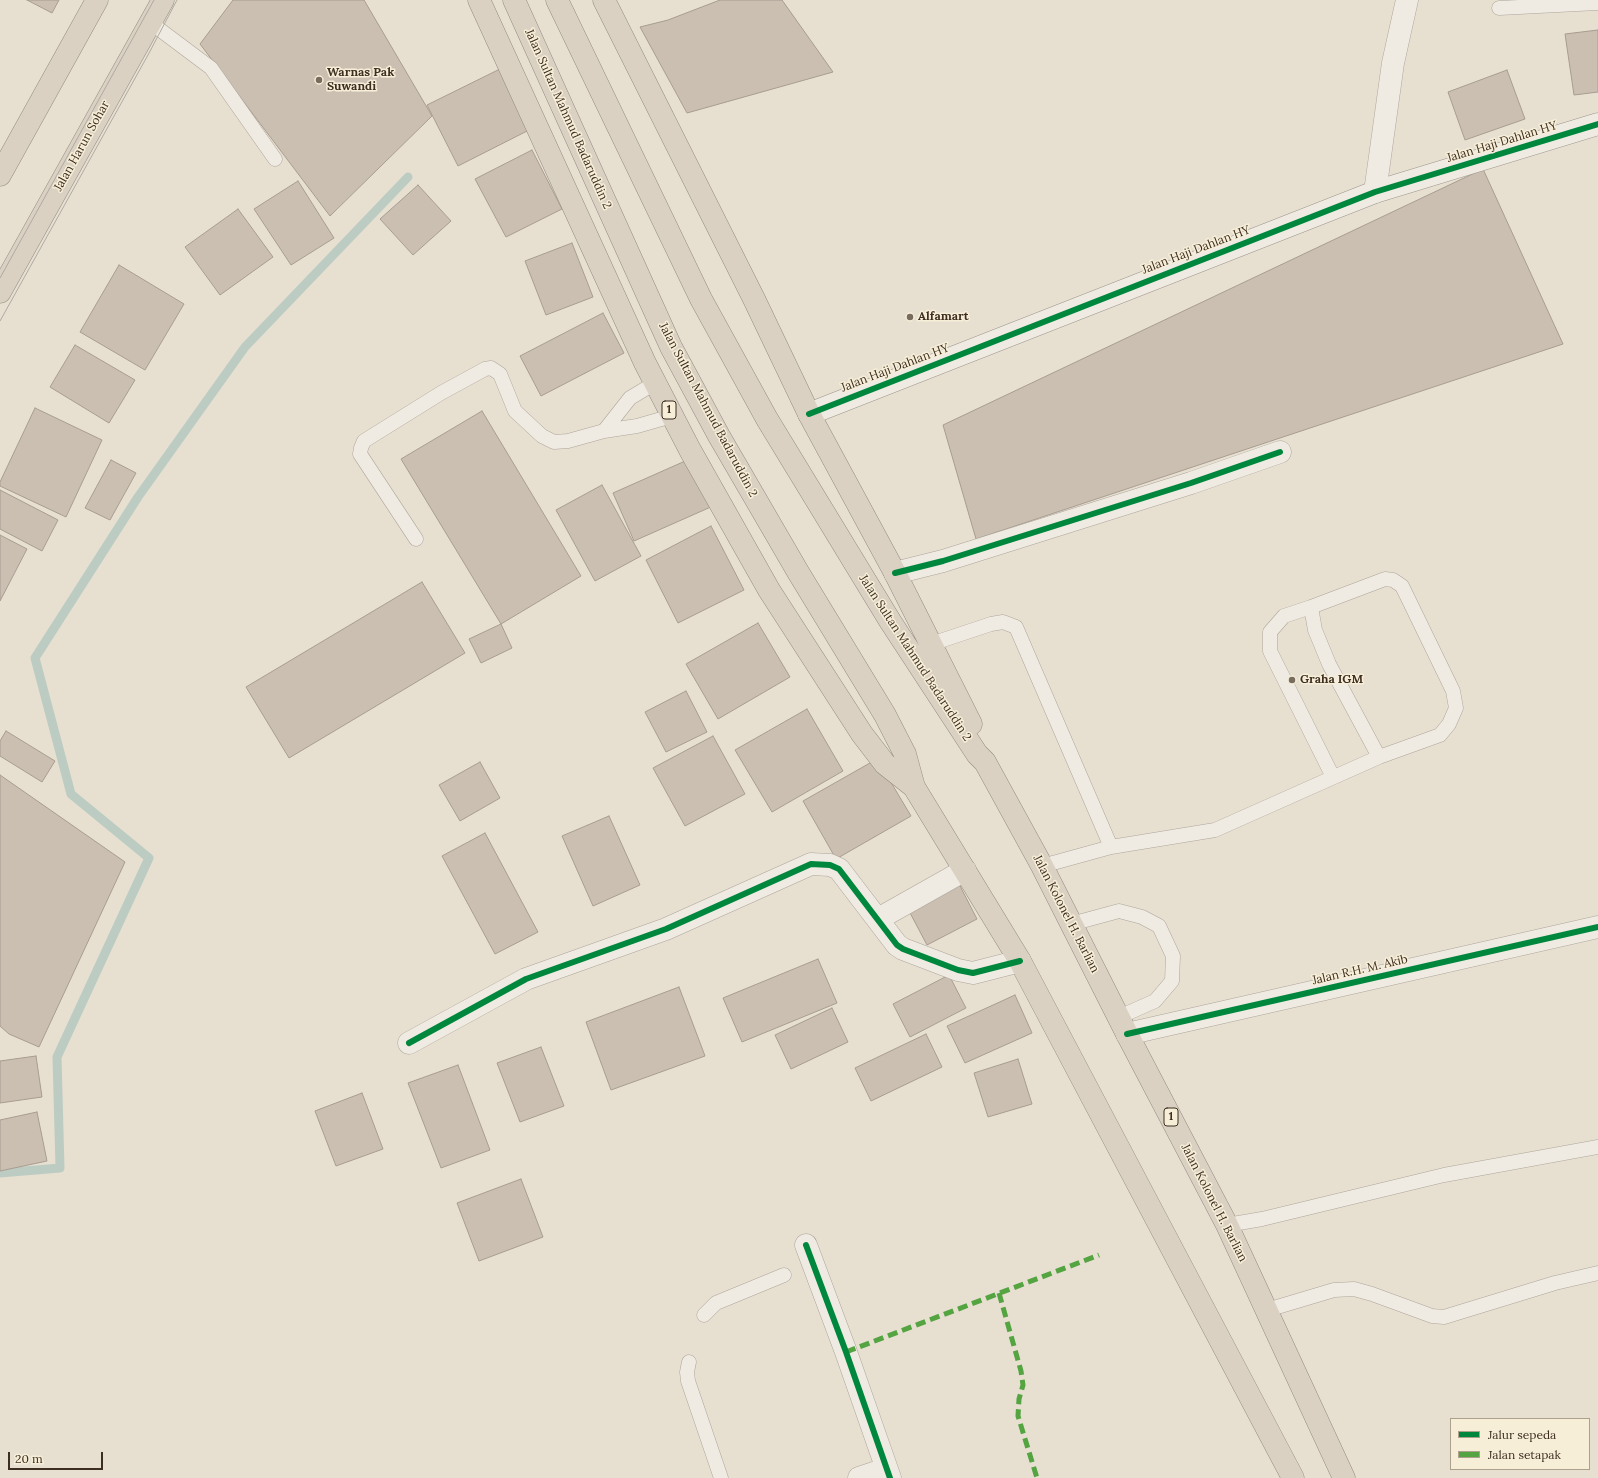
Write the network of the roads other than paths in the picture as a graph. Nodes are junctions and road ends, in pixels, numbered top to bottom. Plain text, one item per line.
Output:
1 (97, 0) edge
2 (163, 0) edge
3 (479, 0) edge
4 (514, 0) edge
5 (557, 0) edge
6 (604, 0) edge
7 (1407, 0) edge
8 (1598, 3) edge
9 (1499, 8) dead end
10 (151, 23) junction
11 (1598, 124) edge
12 (275, 159) dead end
13 (0, 175) edge
14 (1375, 192) junction
15 (0, 292) edge
16 (655, 383) junction
17 (808, 414) junction
18 (672, 416) junction
19 (604, 431) junction
20 (1280, 452) dead end
21 (416, 539) dead end
22 (895, 573) junction
23 (1311, 607) junction
24 (931, 644) junction
25 (1379, 757) junction
26 (981, 758) junction
27 (1333, 778) junction
28 (912, 781) junction
29 (1111, 848) junction
30 (1042, 866) junction
31 (965, 870) junction
32 (878, 919) junction
33 (1071, 924) junction
34 (1598, 927) edge
35 (1020, 961) junction
36 (1123, 1026) junction
37 (409, 1043) dead end
38 (1598, 1147) edge
39 (1227, 1225) junction
40 (806, 1245) dead end
41 (1598, 1273) edge
42 (784, 1275) dead end
43 (1267, 1310) junction
44 (704, 1315) dead end
45 (689, 1362) dead end
46 (888, 1473) edge
47 (721, 1478) edge
48 (859, 1478) edge
49 (1293, 1478) edge
50 (1344, 1478) edge

1 - 13 highway
2 - 10 highway, Jalan Harun Sohar
3 - 16 highway, 1
4 - 28 highway, Jalan Sultan Mahmud Badaruddin 2 / 1
5 - 26 highway, Jalan Sultan Mahmud Badaruddin 2 / 1
6 - 17 highway, 1
7 - 14 street
8 - 9 lane
10 - 12 lane
10 - 15 highway, Jalan Harun Sohar
11 - 14 street, Jalan Haji Dahlan HY
14 - 17 street, Jalan Haji Dahlan HY
16 - 18 highway, 1
16 - 19 lane
17 - 22 highway, 1
18 - 19 lane
18 - 28 highway, 1
19 - 21 lane
20 - 22 street
22 - 24 highway, 1
23 - 25 lane
23 - 25 lane
23 - 27 lane
24 - 26 highway, 1
24 - 29 lane
25 - 27 lane
26 - 30 highway, Jalan Kolonel H. Barlian / 1
27 - 29 lane
28 - 31 highway, 1
29 - 30 lane
30 - 33 highway, Jalan Kolonel H. Barlian / 1
31 - 32 street
31 - 35 highway, 1
32 - 35 street
32 - 37 street
33 - 36 highway, Jalan Kolonel H. Barlian / 1
33 - 36 lane
34 - 36 street, Jalan R.H. M. Akib
35 - 49 highway, 1
36 - 39 highway, Jalan Kolonel H. Barlian / 1
38 - 39 lane
39 - 43 highway, Jalan Kolonel H. Barlian / 1
40 - 46 street
41 - 43 lane
42 - 44 lane
43 - 50 highway, Jalan Kolonel H. Barlian / 1
45 - 47 lane
46 - 48 street

